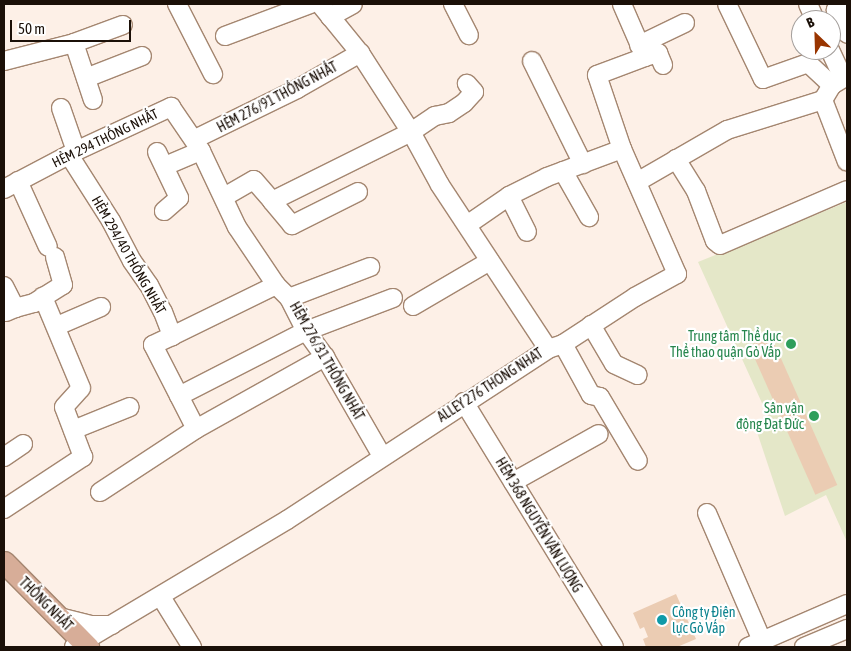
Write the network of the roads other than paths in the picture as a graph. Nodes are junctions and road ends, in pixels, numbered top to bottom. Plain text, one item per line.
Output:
1 (177, 4) edge
2 (310, 4) edge
3 (353, 4) edge
4 (453, 4) edge
5 (622, 4) edge
6 (727, 4) edge
7 (847, 6) edge
8 (325, 10) edge
9 (685, 23) dead end
10 (123, 25) dead end
11 (847, 34) edge
12 (469, 35) dead end
13 (225, 36) dead end
14 (74, 43) junction
15 (642, 51) junction
16 (360, 53) junction
17 (142, 56) dead end
18 (832, 60) edge
19 (4, 61) edge
20 (532, 61) dead end
21 (663, 65) dead end
22 (213, 74) dead end
23 (86, 78) junction
24 (467, 84) dead end
25 (836, 85) edge
26 (93, 100) dead end
27 (61, 108) dead end
28 (411, 132) junction
29 (198, 145) junction
30 (622, 149) junction
31 (73, 153) junction
32 (676, 159) junction
33 (847, 162) edge
34 (583, 164) junction
35 (563, 171) junction
36 (637, 182) junction
37 (11, 185) edge
38 (847, 190) edge
39 (358, 192) dead end
40 (508, 196) junction
41 (224, 197) junction
42 (272, 201) junction
43 (164, 211) dead end
44 (589, 216) dead end
45 (467, 225) junction
46 (528, 232) dead end
47 (490, 261) junction
48 (370, 267) dead end
49 (276, 285) junction
50 (4, 286) edge
51 (43, 297) junction
52 (289, 298) junction
53 (393, 298) dead end
54 (413, 306) dead end
55 (100, 307) dead end
56 (9, 310) edge
57 (591, 325) junction
58 (57, 326) junction
59 (306, 331) junction
60 (172, 336) junction
61 (555, 346) junction
62 (325, 357) junction
63 (638, 375) dead end
64 (179, 396) junction
65 (464, 402) junction
66 (130, 407) dead end
67 (196, 429) junction
68 (73, 430) junction
69 (599, 434) dead end
70 (23, 444) dead end
71 (382, 456) junction
72 (4, 457) edge
73 (638, 462) dead end
74 (513, 482) junction
75 (100, 492) dead end
76 (4, 509) edge
77 (707, 513) dead end
78 (4, 562) edge
79 (161, 596) junction
80 (846, 608) edge
81 (59, 617) junction
82 (112, 625) junction
83 (847, 628) edge
84 (755, 644) edge
85 (77, 646) edge
86 (192, 647) edge
87 (614, 647) edge
88 (804, 647) edge

1 - 22 street
2 - 13 street
3 - 8 street
4 - 12 street
5 - 15 street
6 - 25 street
7 - 11 street
8 - 16 street, ALLEY 276 THONG NHAT
9 - 15 street
10 - 14 street
14 - 19 street
14 - 23 street
15 - 21 street
15 - 30 street
16 - 28 street, ALLEY 276 THONG NHAT
16 - 29 street, HẺM 276/91 THỐNG NHẤT
17 - 23 street
18 - 25 street
20 - 34 street
23 - 26 street
24 - 28 street
25 - 32 street
25 - 33 street
27 - 31 street, HẺM 294/40 THỐNG NHẤT
28 - 42 street
28 - 45 street, ALLEY 276 THONG NHAT
29 - 31 street, HẺM 294 THỐNG NHẤT
29 - 41 street, HẺM 276/31 THỐNG NHẤT
29 - 43 street, HẺM 276/91 THỐNG NHẤT
30 - 34 street
30 - 36 street
31 - 37 street, HẺM 294 THỐNG NHẤT
31 - 60 street, HẺM 294/40 THỐNG NHẤT
32 - 36 street
32 - 38 street
34 - 35 street
35 - 40 street
35 - 44 street
36 - 57 street
37 - 51 street
39 - 42 street
40 - 45 street
40 - 46 street
41 - 42 street
41 - 49 street, HẺM 276/31 THỐNG NHẤT
45 - 47 street, ALLEY 276 THONG NHAT
47 - 54 street
47 - 61 street, ALLEY 276 THONG NHAT
48 - 52 street
49 - 52 street, HẺM 276/31 THỐNG NHẤT
49 - 60 street
50 - 56 street
51 - 56 street
51 - 58 street
52 - 59 street, HẺM 276/31 THỐNG NHẤT
53 - 59 street
55 - 58 street
57 - 61 street
57 - 63 street
58 - 68 street
59 - 62 street, HẺM 276/31 THỐNG NHẤT
59 - 64 street
60 - 64 street
61 - 65 street, ALLEY 276 THONG NHAT
61 - 73 street
62 - 67 street
62 - 71 street, HẺM 276/31 THỐNG NHẤT
64 - 67 street
65 - 71 street, ALLEY 276 THONG NHAT
65 - 74 street, HẺM 368 NGUYỄN VĂN LƯỢNG
66 - 68 street
67 - 75 street
68 - 76 street
69 - 74 street
70 - 72 street
71 - 79 street, ALLEY 276 THONG NHAT
74 - 87 street, HẺM 368 NGUYỄN VĂN LƯỢNG
77 - 84 street
78 - 81 main road, THỐNG NHẤT
79 - 82 street, ALLEY 276 THONG NHAT
79 - 86 street
80 - 84 street
81 - 82 street
81 - 85 main road, THỐNG NHẤT
82 - 85 street, ALLEY 276 THONG NHAT
83 - 88 street

